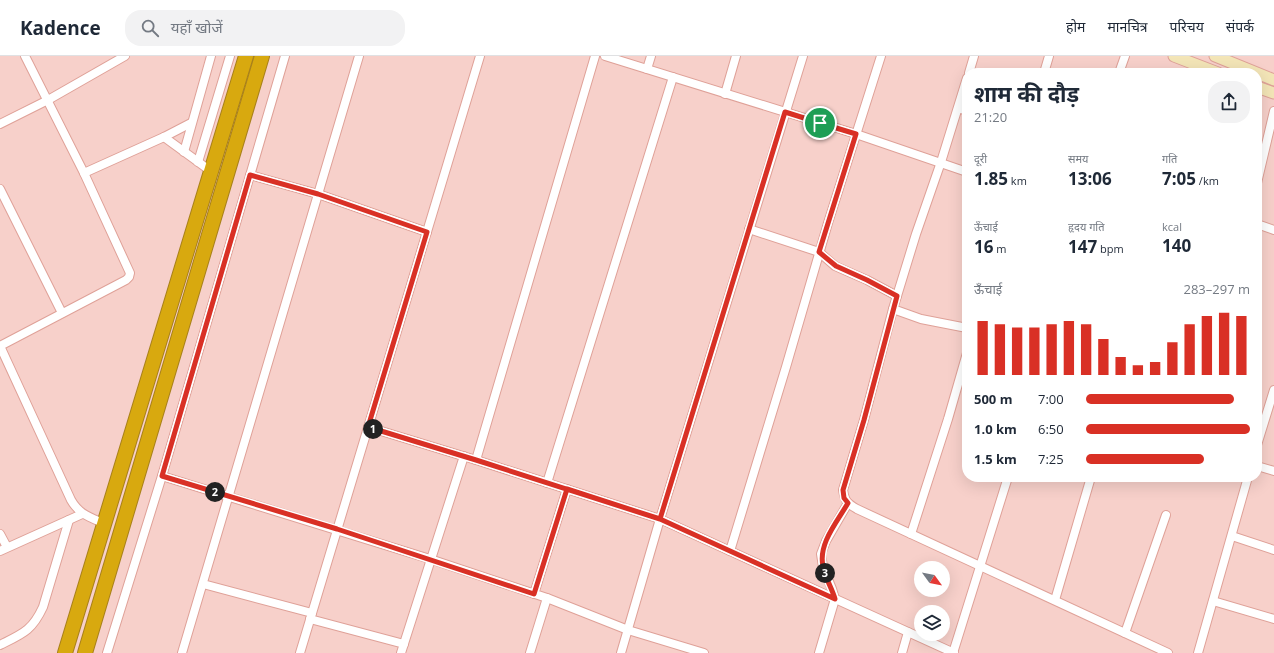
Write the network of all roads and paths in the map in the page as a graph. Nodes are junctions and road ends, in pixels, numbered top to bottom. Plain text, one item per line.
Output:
1 (25, 56) edge
2 (125, 56) edge
3 (211, 56) edge
4 (230, 56) edge
5 (246, 56) edge
6 (262, 56) edge
7 (285, 56) edge
8 (359, 56) edge
9 (480, 56) edge
10 (595, 56) edge
11 (606, 56) edge
12 (651, 56) edge
13 (736, 56) edge
14 (803, 56) edge
15 (880, 56) edge
16 (974, 56) edge
17 (1049, 56) edge
18 (1125, 56) edge
19 (1174, 56) edge
20 (1219, 57) edge
21 (111, 60) edge
22 (970, 68) edge
23 (1045, 68) edge
24 (1121, 68) edge
25 (1204, 68) edge
26 (1217, 68) edge
27 (1245, 68) edge
28 (647, 69) junction
29 (1262, 75) edge
30 (673, 77) junction
31 (1274, 80) edge
32 (1262, 89) edge
33 (1274, 93) edge
34 (725, 94) junction
35 (962, 95) edge
36 (48, 100) junction
37 (958, 108) junction
38 (962, 110) edge
39 (1274, 111) edge
40 (785, 112) junction
41 (191, 123) junction
42 (0, 124) edge
43 (856, 134) junction
44 (164, 137) junction
45 (184, 152) junction
46 (198, 162) junction
47 (941, 162) junction
48 (1262, 162) edge
49 (962, 170) edge
50 (212, 172) junction
51 (84, 173) junction
52 (250, 175) junction
53 (0, 189) edge
54 (318, 194) junction
55 (1262, 226) edge
56 (749, 229) junction
57 (1274, 230) edge
58 (427, 232) junction
59 (819, 252) junction
60 (897, 296) junction
61 (892, 309) junction
62 (62, 313) junction
63 (962, 327) edge
64 (0, 346) edge
65 (962, 370) edge
66 (1274, 390) edge
67 (1271, 413) edge
68 (368, 427) junction
69 (1262, 434) edge
70 (464, 456) junction
71 (476, 460) junction
72 (1262, 467) edge
73 (1274, 471) edge
74 (162, 476) junction
75 (1006, 482) edge
76 (1090, 482) edge
77 (1247, 482) edge
78 (547, 483) junction
79 (567, 489) junction
80 (229, 496) junction
81 (848, 503) junction
82 (82, 514) junction
83 (1166, 515) dead end
84 (660, 519) junction
85 (69, 520) junction
86 (103, 523) junction
87 (337, 529) junction
88 (0, 534) edge
89 (911, 534) junction
90 (1232, 536) junction
91 (3, 549) edge
92 (1274, 550) edge
93 (730, 551) junction
94 (430, 559) junction
95 (980, 566) junction
96 (203, 584) junction
97 (534, 594) junction
98 (547, 598) junction
99 (835, 599) junction
100 (1055, 600) junction
101 (1213, 601) junction
102 (311, 616) junction
103 (1274, 619) edge
104 (628, 630) junction
105 (908, 632) junction
106 (1125, 633) junction
107 (404, 644) junction
108 (0, 645) edge
109 (698, 652) edge
110 (65, 653) edge
111 (85, 653) edge
112 (107, 653) edge
113 (182, 653) edge
114 (300, 653) edge
115 (401, 653) edge
116 (530, 653) edge
117 (621, 653) edge
118 (819, 653) edge
119 (902, 653) edge
120 (953, 653) edge
121 (1168, 653) edge
122 (1198, 653) edge

1 - 36 street
2 - 21 street
3 - 41 street
4 - 46 street
5 - 50 highway
6 - 111 highway
7 - 52 street
8 - 54 street
9 - 58 street
10 - 71 street
11 - 28 street
12 - 28 street
13 - 34 street
14 - 40 street
15 - 43 street
16 - 22 street
17 - 23 street
18 - 24 street
19 - 25 street
20 - 26 street
20 - 27 street
21 - 36 street
28 - 30 street
29 - 31 street
30 - 34 street
30 - 78 street
32 - 33 street
34 - 40 street
35 - 37 street
36 - 42 street
36 - 51 street
37 - 38 street
37 - 47 street
39 - 48 street
40 - 43 street
40 - 56 street
41 - 44 street
41 - 45 street
43 - 47 street
43 - 59 street
44 - 45 street
44 - 51 street
45 - 46 street
46 - 50 street
47 - 49 street
47 - 60 street
50 - 86 highway
51 - 62 street
52 - 54 street
52 - 74 street
53 - 62 street
54 - 58 street
54 - 80 street
55 - 57 street
56 - 59 street
56 - 84 street
58 - 68 street
59 - 60 street
59 - 93 street
60 - 61 street
61 - 63 street
61 - 81 street
62 - 64 street
64 - 82 street
65 - 89 street
66 - 67 street
67 - 69 street
68 - 70 street
68 - 87 street
70 - 71 street
70 - 94 street
71 - 78 street
72 - 73 street
74 - 80 street
74 - 112 street
75 - 95 street
76 - 100 street
77 - 90 street
78 - 79 street
79 - 84 street
79 - 97 street
80 - 87 street
80 - 96 street
81 - 89 street
81 - 99 street
82 - 85 street
82 - 86 street
83 - 106 street
84 - 93 street
84 - 104 street
85 - 91 street
85 - 108 street
86 - 110 highway
87 - 94 street
87 - 102 street
88 - 91 street
89 - 95 street
90 - 92 street
90 - 101 street
93 - 99 street
94 - 97 street
94 - 107 street
95 - 100 street
95 - 120 street
96 - 102 street
96 - 113 street
97 - 98 street
98 - 104 street
98 - 116 street
99 - 105 street
99 - 118 street
100 - 106 street
101 - 103 street
101 - 122 street
102 - 107 street
102 - 114 street
104 - 109 street
104 - 117 street
105 - 119 street
105 - 120 street
106 - 121 street
107 - 115 street

